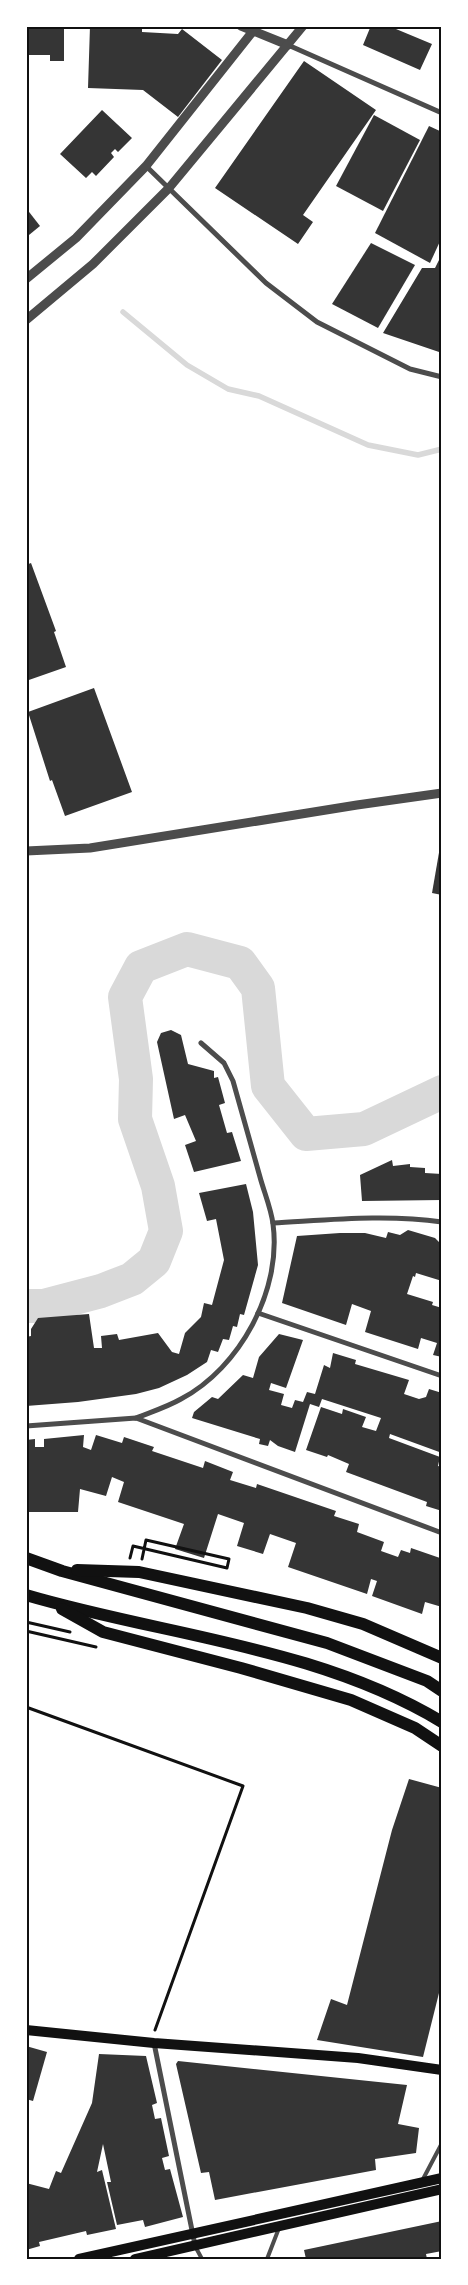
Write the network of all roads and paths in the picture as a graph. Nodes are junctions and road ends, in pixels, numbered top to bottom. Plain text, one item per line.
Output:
1 (241, 26) edge
2 (303, 26) edge
3 (255, 29) edge
4 (288, 45) junction
5 (442, 112) edge
6 (146, 166) junction
7 (169, 188) junction
8 (26, 279) edge
9 (26, 320) edge
10 (442, 377) edge
11 (442, 793) edge
12 (26, 851) edge
13 (201, 1043) dead end
14 (442, 1222) edge
15 (273, 1223) junction
16 (258, 1313) junction
17 (442, 1376) edge
18 (136, 1418) junction
19 (26, 1426) edge
20 (442, 1533) edge
21 (26, 1558) edge
22 (62, 1571) junction
23 (26, 1595) edge
24 (49, 1602) junction
25 (26, 1631) edge
26 (98, 1648) dead end
27 (442, 1658) edge
28 (442, 1690) edge
29 (26, 1707) edge
30 (442, 1722) edge
31 (442, 1746) edge
32 (26, 2030) edge
33 (154, 2043) junction
34 (441, 2070) edge
35 (442, 2143) edge
36 (442, 2178) edge
37 (421, 2182) junction
38 (442, 2189) edge
39 (280, 2227) junction
40 (192, 2233) junction
41 (195, 2246) junction
42 (80, 2259) edge
43 (135, 2259) edge
44 (202, 2259) edge
45 (266, 2259) edge

1 - 3 street
2 - 4 street
3 - 4 street
3 - 6 street
4 - 5 street
4 - 7 street
6 - 7 street
6 - 8 street
7 - 9 street
7 - 10 street
11 - 12 street
13 - 15 street
14 - 15 street
15 - 16 street
16 - 17 street
16 - 18 street
18 - 19 street
18 - 20 street
21 - 22 highway
22 - 27 highway
22 - 28 highway
23 - 24 highway
24 - 30 highway
24 - 31 highway
25 - 26 path
29 - 33 path
32 - 33 main road
33 - 34 main road
33 - 40 street
35 - 37 lane
36 - 37 main road
37 - 40 main road
38 - 39 main road
39 - 41 main road
39 - 45 lane
40 - 41 street
40 - 42 main road
41 - 43 main road
41 - 44 lane

